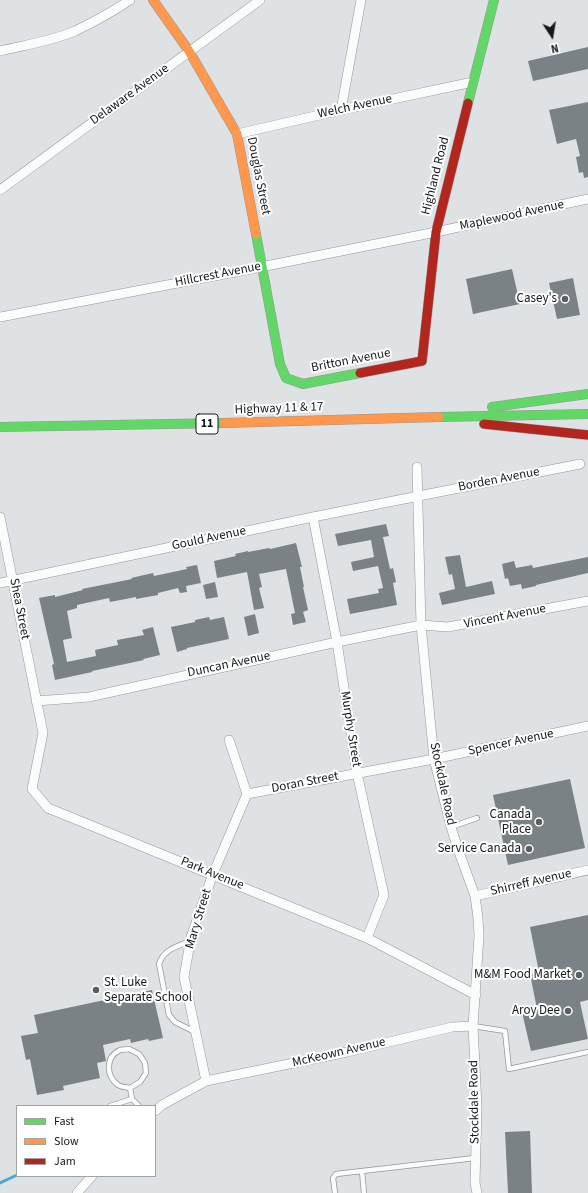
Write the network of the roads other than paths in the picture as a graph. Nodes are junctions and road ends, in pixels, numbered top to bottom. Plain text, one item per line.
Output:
1 (130, 0) edge
2 (153, 0) edge
3 (260, 0) edge
4 (361, 0) edge
5 (494, 0) edge
6 (0, 51) edge
7 (190, 51) junction
8 (473, 82) junction
9 (341, 110) junction
10 (237, 134) junction
11 (0, 190) edge
12 (588, 199) edge
13 (436, 232) junction
14 (261, 267) junction
15 (0, 317) edge
16 (422, 361) joint
17 (286, 378) joint
18 (588, 394) edge
19 (588, 414) edge
20 (415, 417) junction
21 (588, 422) edge
22 (0, 427) edge
23 (588, 435) edge
24 (580, 464) dead end
25 (417, 467) dead end
26 (418, 496) junction
27 (0, 517) edge
28 (313, 517) junction
29 (13, 580) junction
30 (0, 583) edge
31 (588, 601) edge
32 (421, 625) junction
33 (337, 642) junction
34 (36, 701) junction
35 (588, 726) edge
36 (230, 740) dead end
37 (434, 759) junction
38 (357, 773) junction
39 (247, 794) junction
40 (477, 818) dead end
41 (451, 826) junction
42 (588, 870) edge
43 (213, 874) junction
44 (475, 896) junction
45 (367, 938) junction
46 (190, 941) junction
47 (476, 995) junction
48 (473, 1026) junction
49 (195, 1032) junction
50 (588, 1052) edge
51 (206, 1082) junction
52 (130, 1088) junction
53 (132, 1099) junction
54 (113, 1105) edge
55 (138, 1105) edge
56 (156, 1110) edge
57 (475, 1158) junction
58 (362, 1171) junction
59 (91, 1177) edge
60 (77, 1193) edge
61 (335, 1193) edge
62 (364, 1193) edge
63 (477, 1193) edge

1 - 6 street
2 - 7 main road, Douglas Street
3 - 7 street, Delaware Avenue
4 - 9 street
5 - 8 main road, Highland Road
7 - 10 main road, Douglas Street
7 - 11 street, Delaware Avenue
8 - 9 street, Welch Avenue
8 - 13 main road, Highland Road
9 - 10 street, Welch Avenue
10 - 14 main road, Douglas Street
12 - 13 street, Maplewood Avenue
13 - 14 street, Hillcrest Avenue
13 - 16 main road, Highland Road
14 - 15 street, Hillcrest Avenue
14 - 17 main road, Douglas Street
16 - 17 main road, Britton Avenue
18 - 20 main road
19 - 20 main road, Highway 11 & 17 / 11
20 - 21 main road, Highway 11 & 17 / 11
20 - 22 main road, Highway 11 & 17 / 11
20 - 23 main road
24 - 26 street, Borden Avenue
25 - 26 street, Stockdale Road
26 - 28 street, Gould Avenue
26 - 32 street, Stockdale Road
27 - 29 street, Shea Street
28 - 29 street, Gould Avenue
28 - 33 street, Murphy Street
29 - 30 street, Gould Avenue
29 - 34 street, Shea Street
31 - 32 street, Vincent Avenue
32 - 33 street, Duncan Avenue
32 - 37 street, Stockdale Road
33 - 34 street, Duncan Avenue
33 - 38 street, Murphy Street
34 - 43 street, Park Avenue
35 - 37 street, Spencer Avenue
36 - 39 street
37 - 38 street, Doran Street
37 - 41 street, Stockdale Road
38 - 39 street, Doran Street
38 - 45 street, Murphy Street
39 - 43 street, Mary Street
40 - 41 lane
41 - 44 street, Stockdale Road
42 - 44 street, Shirreff Avenue
43 - 45 street, Park Avenue
43 - 46 street, Mary Street
44 - 47 street, Stockdale Road
45 - 47 street, Park Avenue
46 - 49 street, Mary Street
46 - 49 lane
47 - 48 street, Stockdale Road
48 - 50 lane
48 - 51 street, McKeown Avenue
48 - 57 street, Stockdale Road
49 - 51 street, Mary Street
51 - 56 street, McKeown Avenue
52 - 52 lane
52 - 53 lane
53 - 54 lane
53 - 55 lane
57 - 58 lane
57 - 63 street, Stockdale Road
58 - 61 lane
58 - 62 lane
59 - 60 street

